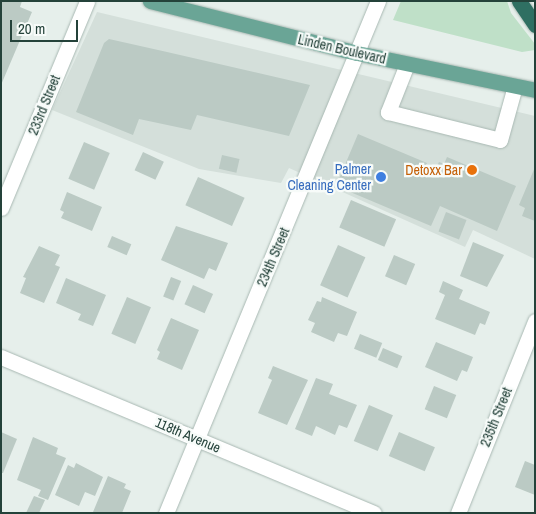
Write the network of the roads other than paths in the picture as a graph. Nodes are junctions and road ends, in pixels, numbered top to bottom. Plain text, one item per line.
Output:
1 (87, 1) edge
2 (150, 1) edge
3 (378, 1) edge
4 (519, 1) edge
5 (535, 25) edge
6 (357, 53) junction
7 (407, 64) junction
8 (515, 86) junction
9 (535, 90) edge
10 (1, 208) edge
11 (535, 321) edge
12 (1, 357) edge
13 (197, 439) junction
14 (166, 513) edge
15 (374, 513) edge
16 (458, 513) edge

1 - 10 street, 233rd Street
2 - 6 main road, Linden Boulevard
3 - 6 street, 234th Street
4 - 5 highway
6 - 7 main road, Linden Boulevard
6 - 13 street, 234th Street
7 - 8 main road, Linden Boulevard
7 - 8 street
8 - 9 main road, Linden Boulevard
11 - 16 street, 235th Street
12 - 13 street, 118th Avenue
13 - 14 street, 234th Street
13 - 15 street, 118th Avenue

